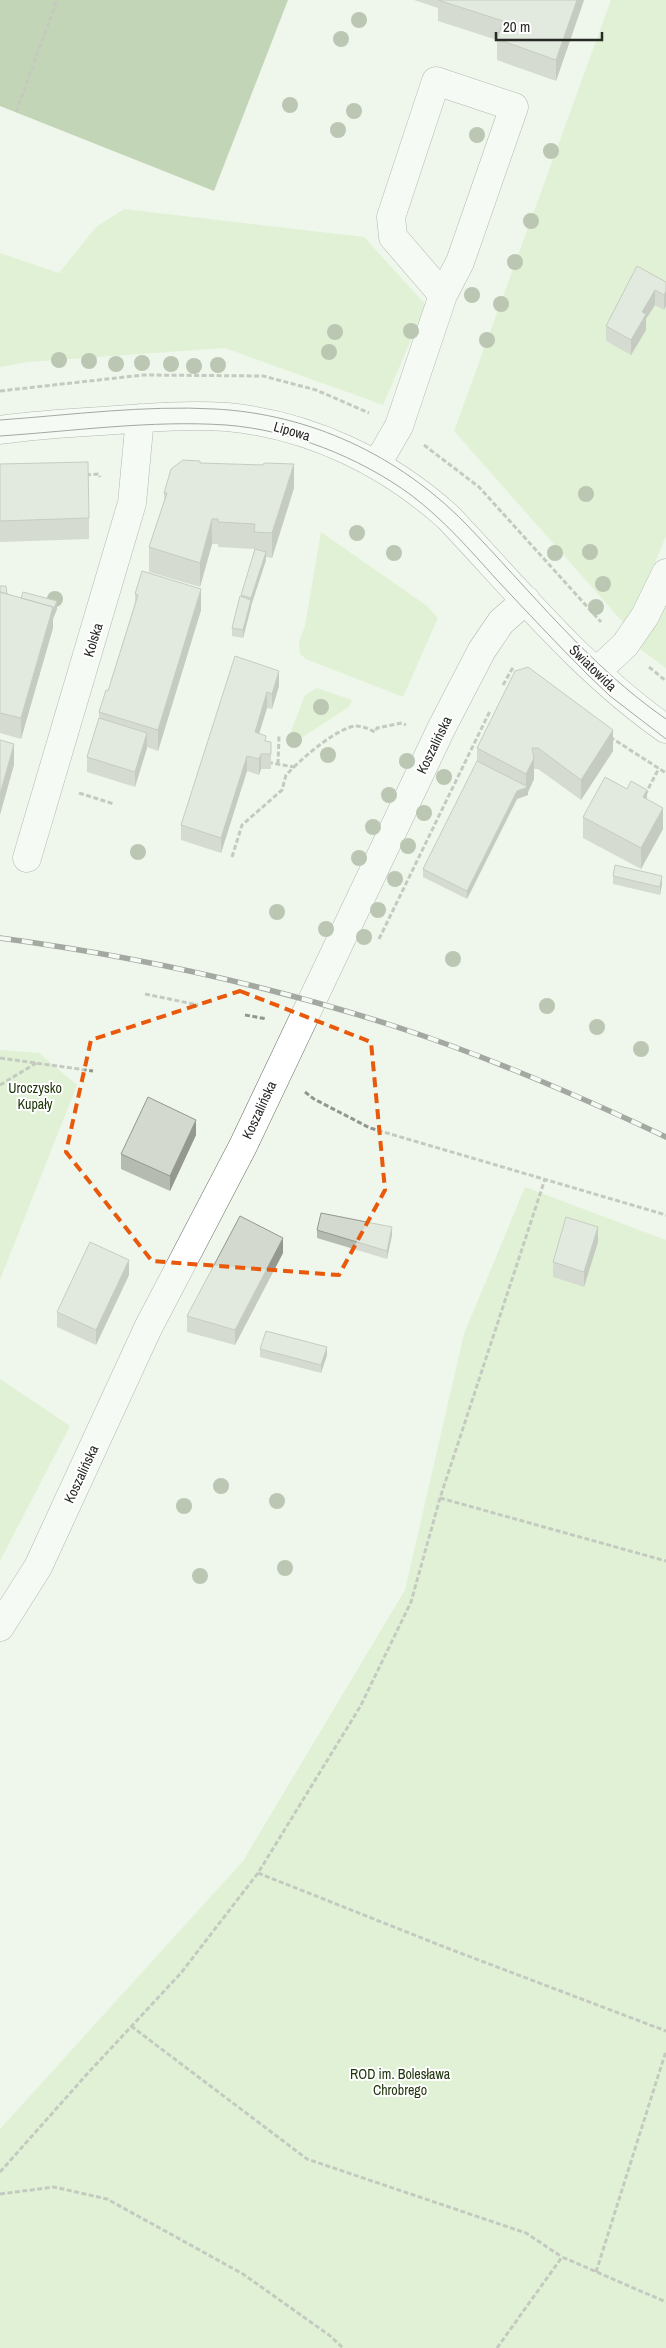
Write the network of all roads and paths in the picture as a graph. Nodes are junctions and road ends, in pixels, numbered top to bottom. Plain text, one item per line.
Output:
1 (57, 0) edge
2 (16, 112) dead end
3 (443, 295) junction
4 (140, 418) junction
5 (0, 430) edge
6 (378, 464) junction
7 (80, 475) edge
8 (102, 480) dead end
9 (666, 573) edge
10 (526, 600) junction
11 (596, 672) junction
12 (519, 674) edge
13 (501, 690) dead end
14 (492, 705) dead end
15 (409, 726) dead end
16 (666, 729) edge
17 (603, 732) edge
18 (279, 736) dead end
19 (271, 763) edge
20 (278, 764) junction
21 (294, 767) junction
22 (659, 768) junction
23 (666, 773) edge
24 (643, 799) edge
25 (27, 858) dead end
26 (232, 858) dead end
27 (375, 943) dead end
28 (145, 994) dead end
29 (198, 1005) dead end
30 (245, 1015) dead end
31 (272, 1020) dead end
32 (0, 1058) edge
33 (38, 1062) junction
34 (92, 1071) dead end
35 (0, 1085) edge
36 (302, 1090) dead end
37 (545, 1179) junction
38 (666, 1215) edge
39 (440, 1498) junction
40 (666, 1561) edge
41 (0, 1627) edge
42 (258, 1873) junction
43 (131, 2026) junction
44 (666, 2031) edge
45 (666, 2051) edge
46 (0, 2172) edge
47 (0, 2194) edge
48 (562, 2258) junction
49 (596, 2272) junction
50 (666, 2302) edge
51 (343, 2348) edge
52 (497, 2348) edge

1 - 2 path
3 - 3 street
3 - 6 street
4 - 5 street, Lipowa
4 - 6 street, Lipowa
4 - 25 street, Kolska
6 - 10 street, Lipowa
7 - 8 path
9 - 11 street
10 - 11 street, Światowida
10 - 41 street, Koszalińska
11 - 16 street, Światowida
12 - 13 path
14 - 27 path
15 - 21 path
17 - 22 path
18 - 20 path
19 - 20 path
20 - 21 path
21 - 26 path
22 - 23 path
22 - 24 path
28 - 29 path
30 - 31 path
32 - 33 path
33 - 34 path
33 - 35 path
36 - 37 path
37 - 38 path
37 - 39 path
39 - 40 path
39 - 42 path
42 - 43 path
42 - 44 path
43 - 46 path
43 - 48 path
45 - 49 path
47 - 51 path
48 - 49 path
48 - 52 path
49 - 50 path

